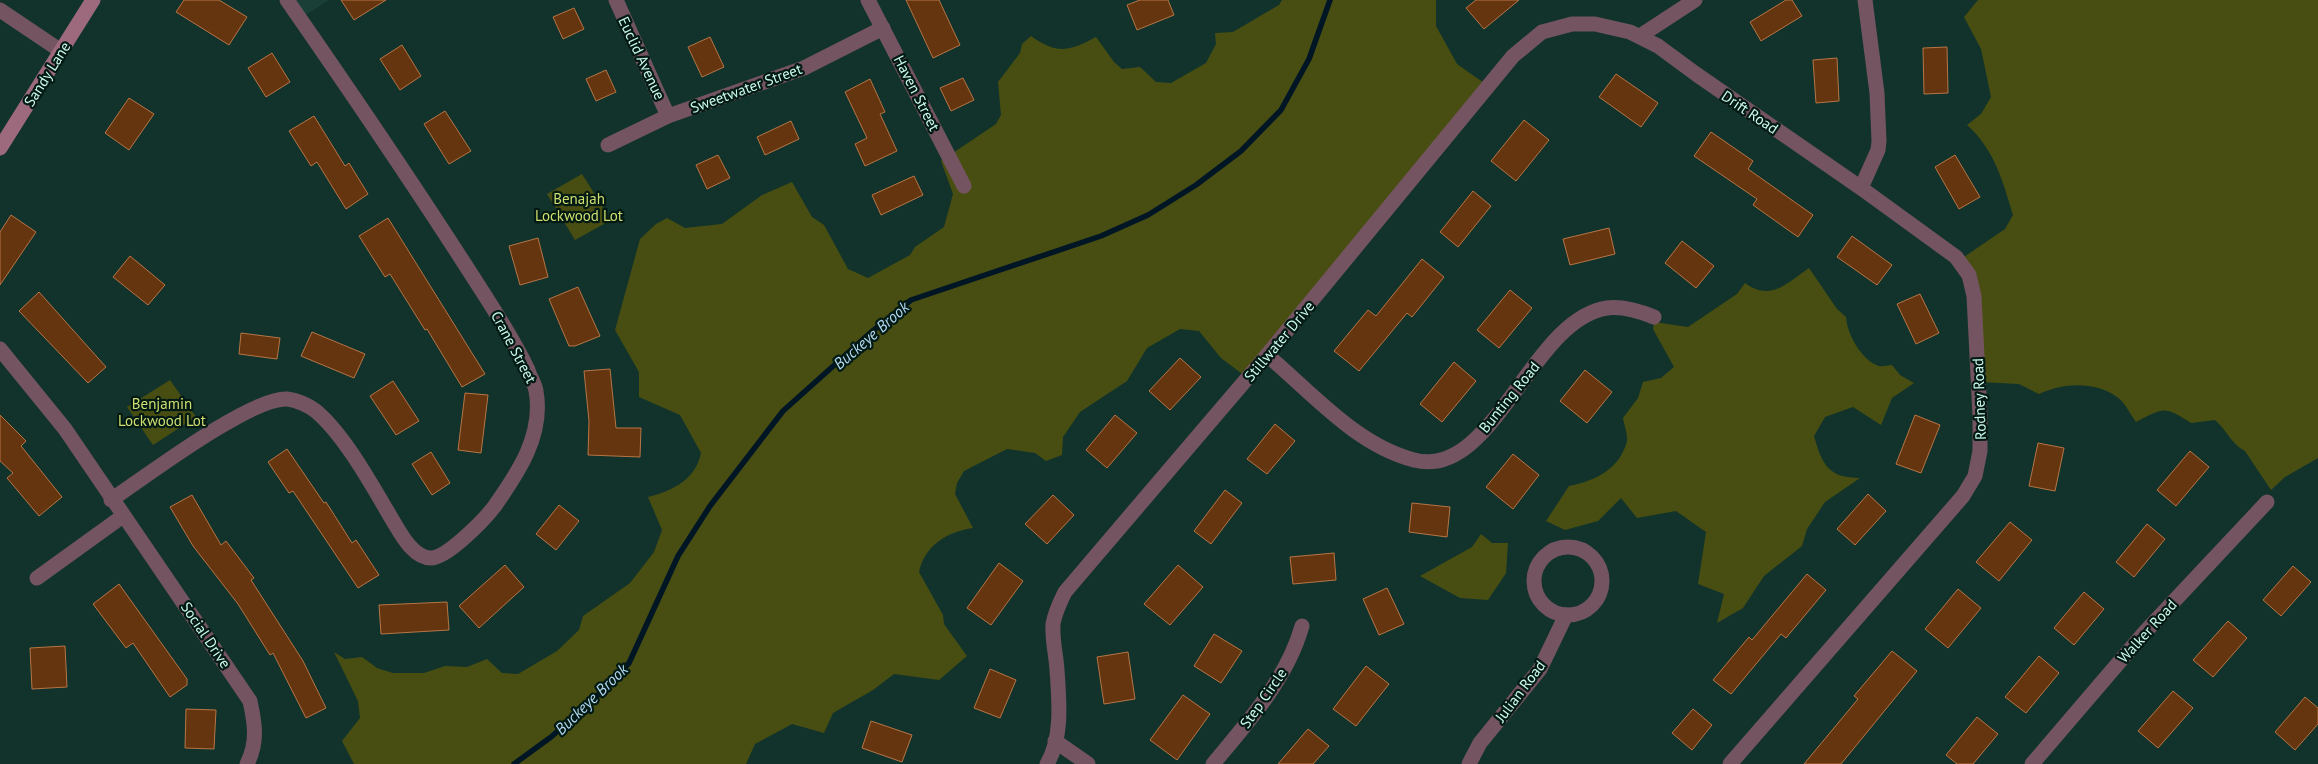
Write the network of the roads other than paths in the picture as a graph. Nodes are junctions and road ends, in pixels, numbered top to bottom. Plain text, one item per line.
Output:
1 (93, 0) edge
2 (287, 0) edge
3 (616, 0) edge
4 (868, 0) edge
5 (1695, 0) edge
6 (1865, 0) edge
7 (0, 10) edge
8 (883, 28) junction
9 (1640, 36) junction
10 (61, 51) junction
11 (668, 116) junction
12 (608, 145) dead end
13 (0, 148) edge
14 (964, 186) dead end
15 (1861, 188) junction
16 (1654, 317) dead end
17 (0, 349) edge
18 (1267, 355) junction
19 (112, 500) junction
20 (2267, 502) dead end
21 (123, 516) junction
22 (37, 578) dead end
23 (1566, 615) junction
24 (1302, 626) dead end
25 (1055, 741) junction
26 (247, 764) edge
27 (1046, 764) edge
28 (1088, 764) edge
29 (1214, 764) edge
30 (1469, 764) edge
31 (1730, 764) edge
32 (2032, 764) edge

1 - 10 main road, Sandy Lane
2 - 19 street, Crane Street
3 - 11 street, Euclid Avenue
4 - 8 street, Haven Street
5 - 9 street
6 - 15 street
7 - 10 street
8 - 11 street, Sweetwater Street
8 - 14 street, Haven Street
9 - 15 street, Drift Road
9 - 18 street, Stillwater Drive
10 - 13 main road, Sandy Lane
11 - 12 street, Sweetwater Street
15 - 31 street, Rodney Road
16 - 18 street, Bunting Road
17 - 19 street, Social Drive
18 - 25 street, Stillwater Drive
19 - 21 street, Social Drive
20 - 32 street, Walker Road
21 - 22 street
21 - 26 street, Social Drive
23 - 23 street
23 - 30 street, Julian Road
24 - 29 street, Step Circle
25 - 27 street, Stillwater Drive
25 - 28 street

